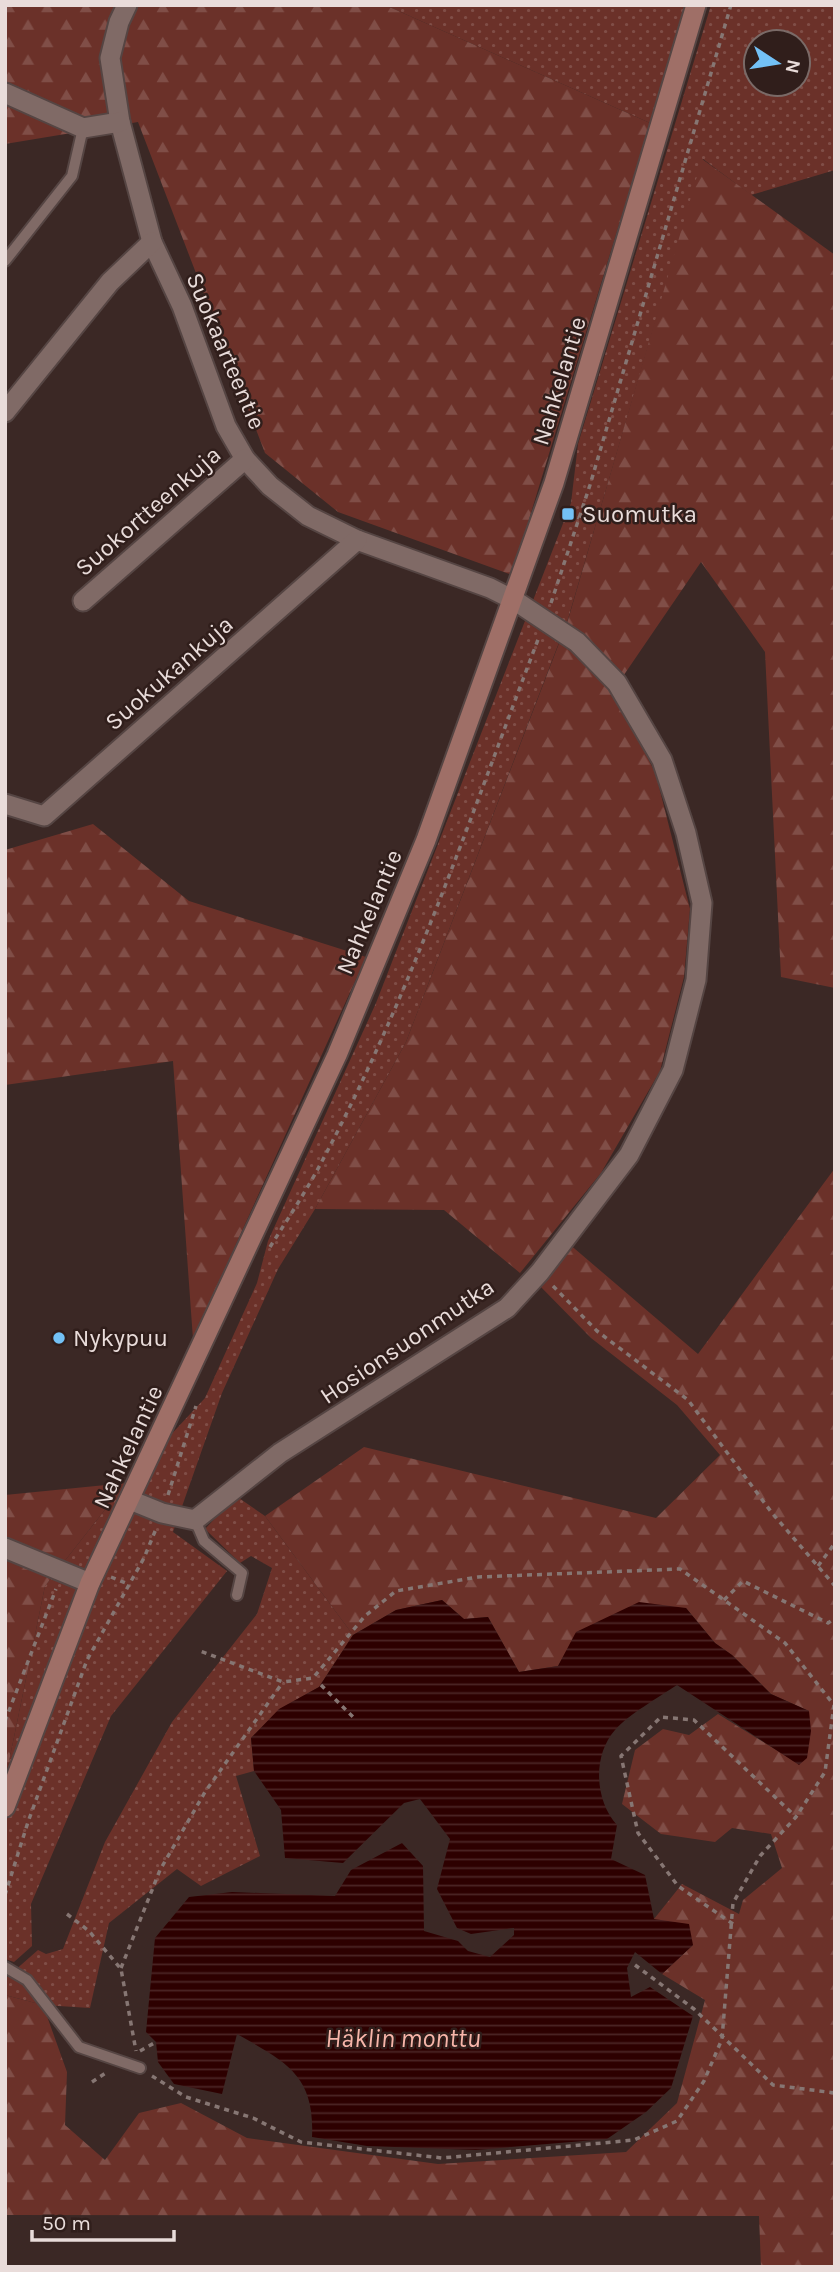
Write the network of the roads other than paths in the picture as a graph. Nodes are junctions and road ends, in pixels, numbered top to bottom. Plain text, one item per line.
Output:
1 (127, 5) edge
2 (696, 5) edge
3 (5, 93) edge
4 (120, 122) junction
5 (83, 128) junction
6 (152, 242) junction
7 (5, 261) edge
8 (5, 412) edge
9 (246, 459) junction
10 (357, 540) junction
11 (514, 600) junction
12 (83, 601) dead end
13 (5, 804) edge
14 (130, 1500) junction
15 (195, 1520) junction
16 (5, 1548) edge
17 (90, 1583) junction
18 (237, 1595) dead end
19 (5, 1807) edge
20 (5, 1967) edge
21 (139, 2068) road end

1 - 4 street, Suokaarteentie
2 - 11 main road, Nahkelantie
3 - 5 street
4 - 5 street
4 - 6 street, Suokaarteentie
5 - 7 lane
6 - 8 street
6 - 9 street, Suokaarteentie
9 - 10 street, Suokaarteentie
9 - 12 street, Suokortteenkuja
10 - 11 street, Suokaarteentie
10 - 13 street, Suokukankuja
11 - 14 main road, Nahkelantie
11 - 15 street, Hosionsuonmutka
14 - 15 street
14 - 17 main road, Nahkelantie
15 - 18 lane
16 - 17 street
17 - 19 main road, Nahkelantie
20 - 21 lane

